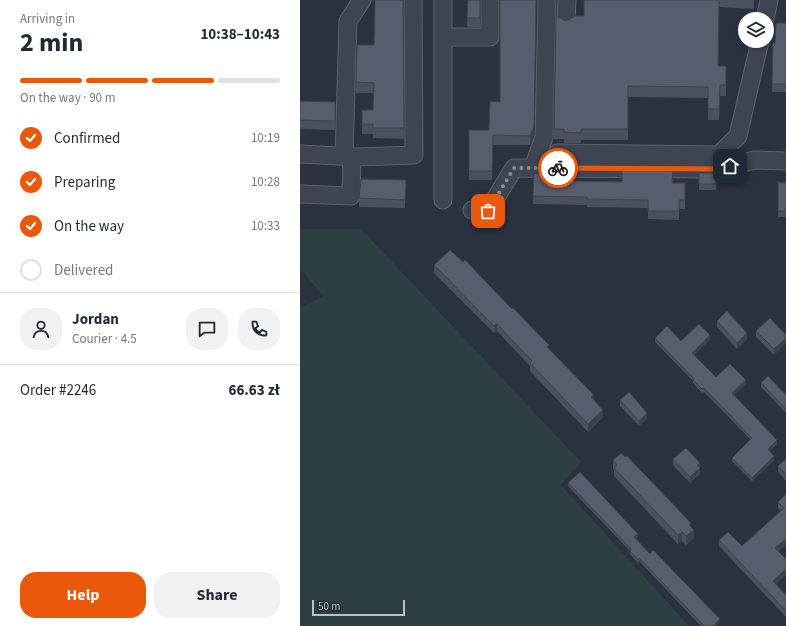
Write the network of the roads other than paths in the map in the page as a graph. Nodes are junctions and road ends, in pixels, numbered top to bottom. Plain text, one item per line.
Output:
1 (362, 0) edge
2 (414, 0) edge
3 (443, 0) edge
4 (490, 0) edge
5 (547, 0) edge
6 (567, 0) edge
7 (769, 0) edge
8 (766, 12) edge
9 (566, 22) edge
10 (443, 37) junction
11 (758, 48) edge
12 (557, 153) dead end
13 (300, 154) edge
14 (348, 157) junction
15 (786, 161) edge
16 (533, 168) junction
17 (300, 194) edge
18 (443, 200) dead end
19 (472, 210) dead end

1 - 14 lane
2 - 14 lane
3 - 10 lane
4 - 10 lane
5 - 16 lane
6 - 9 lane
7 - 8 lane
10 - 18 lane
11 - 12 lane
13 - 14 lane
14 - 17 lane
15 - 16 lane
16 - 19 lane

